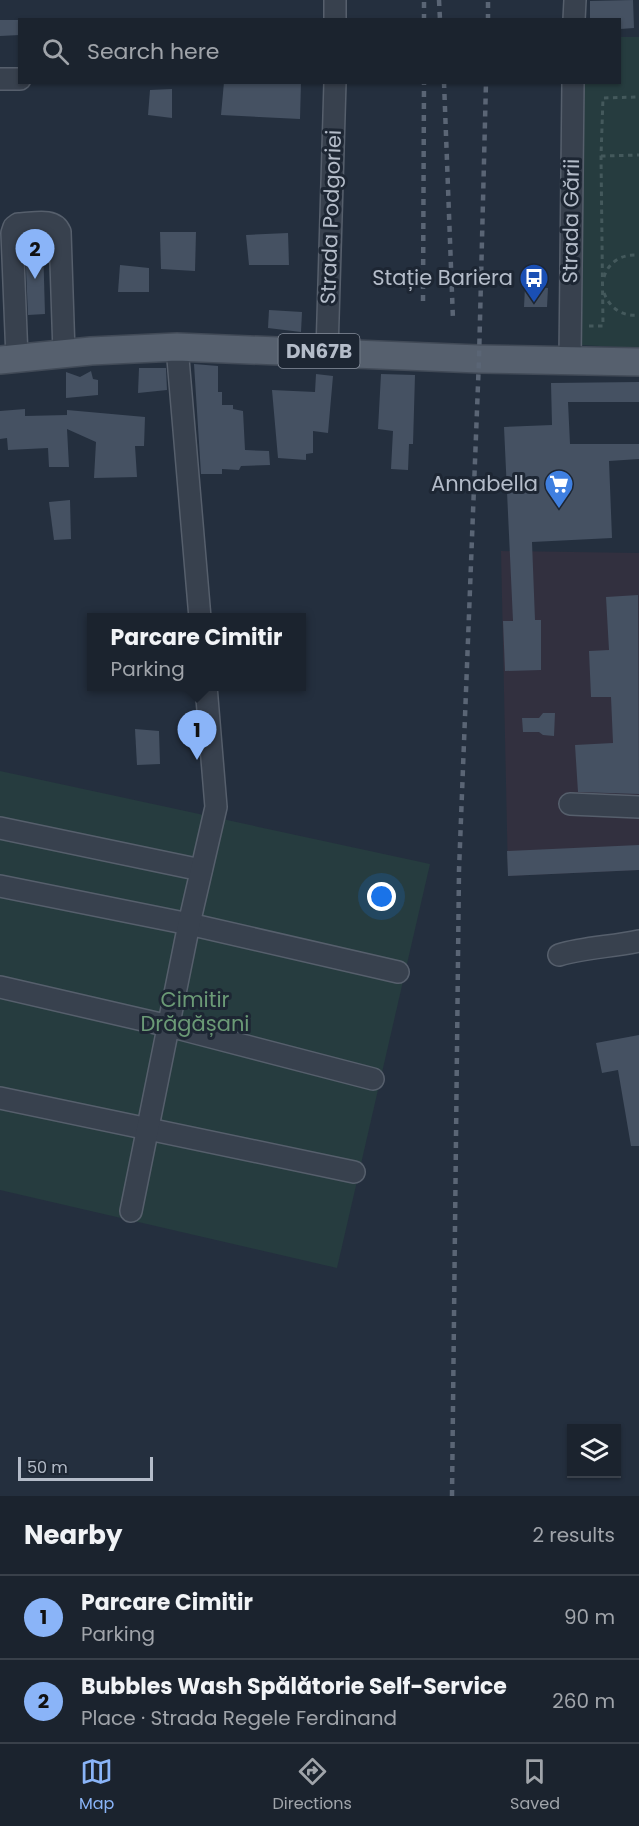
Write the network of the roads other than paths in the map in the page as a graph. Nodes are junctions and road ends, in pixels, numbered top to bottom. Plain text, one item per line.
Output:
1 (335, 0) edge
2 (575, 0) edge
3 (335, 18) edge
4 (574, 18) edge
5 (0, 79) edge
6 (18, 79) edge
7 (335, 84) edge
8 (573, 84) edge
9 (177, 347) junction
10 (327, 352) junction
11 (64, 353) junction
12 (9, 359) edge
13 (570, 360) junction
14 (639, 362) edge
15 (200, 613) edge
16 (206, 691) edge
17 (570, 804) dead end
18 (639, 807) edge
19 (0, 828) edge
20 (201, 870) junction
21 (0, 886) edge
22 (189, 924) junction
23 (639, 941) edge
24 (559, 955) dead end
25 (398, 972) dead end
26 (0, 987) edge
27 (169, 1026) junction
28 (373, 1079) dead end
29 (0, 1098) edge
30 (148, 1128) junction
31 (354, 1172) dead end
32 (131, 1210) dead end

1 - 3 street
2 - 4 street
5 - 6 street
7 - 10 street, Strada Podgoriei
8 - 13 street, Strada Gării
9 - 10 main road, DN67B
9 - 11 main road, DN67B
9 - 15 street
10 - 13 main road, DN67B
11 - 12 main road, DN67B
11 - 12 street
13 - 14 main road, DN67B
16 - 20 street
17 - 18 street
19 - 20 street
20 - 22 street
21 - 22 street
22 - 25 street
22 - 27 street
23 - 24 street
26 - 27 street
27 - 28 street
27 - 30 street
29 - 30 street
30 - 31 street
30 - 32 street

